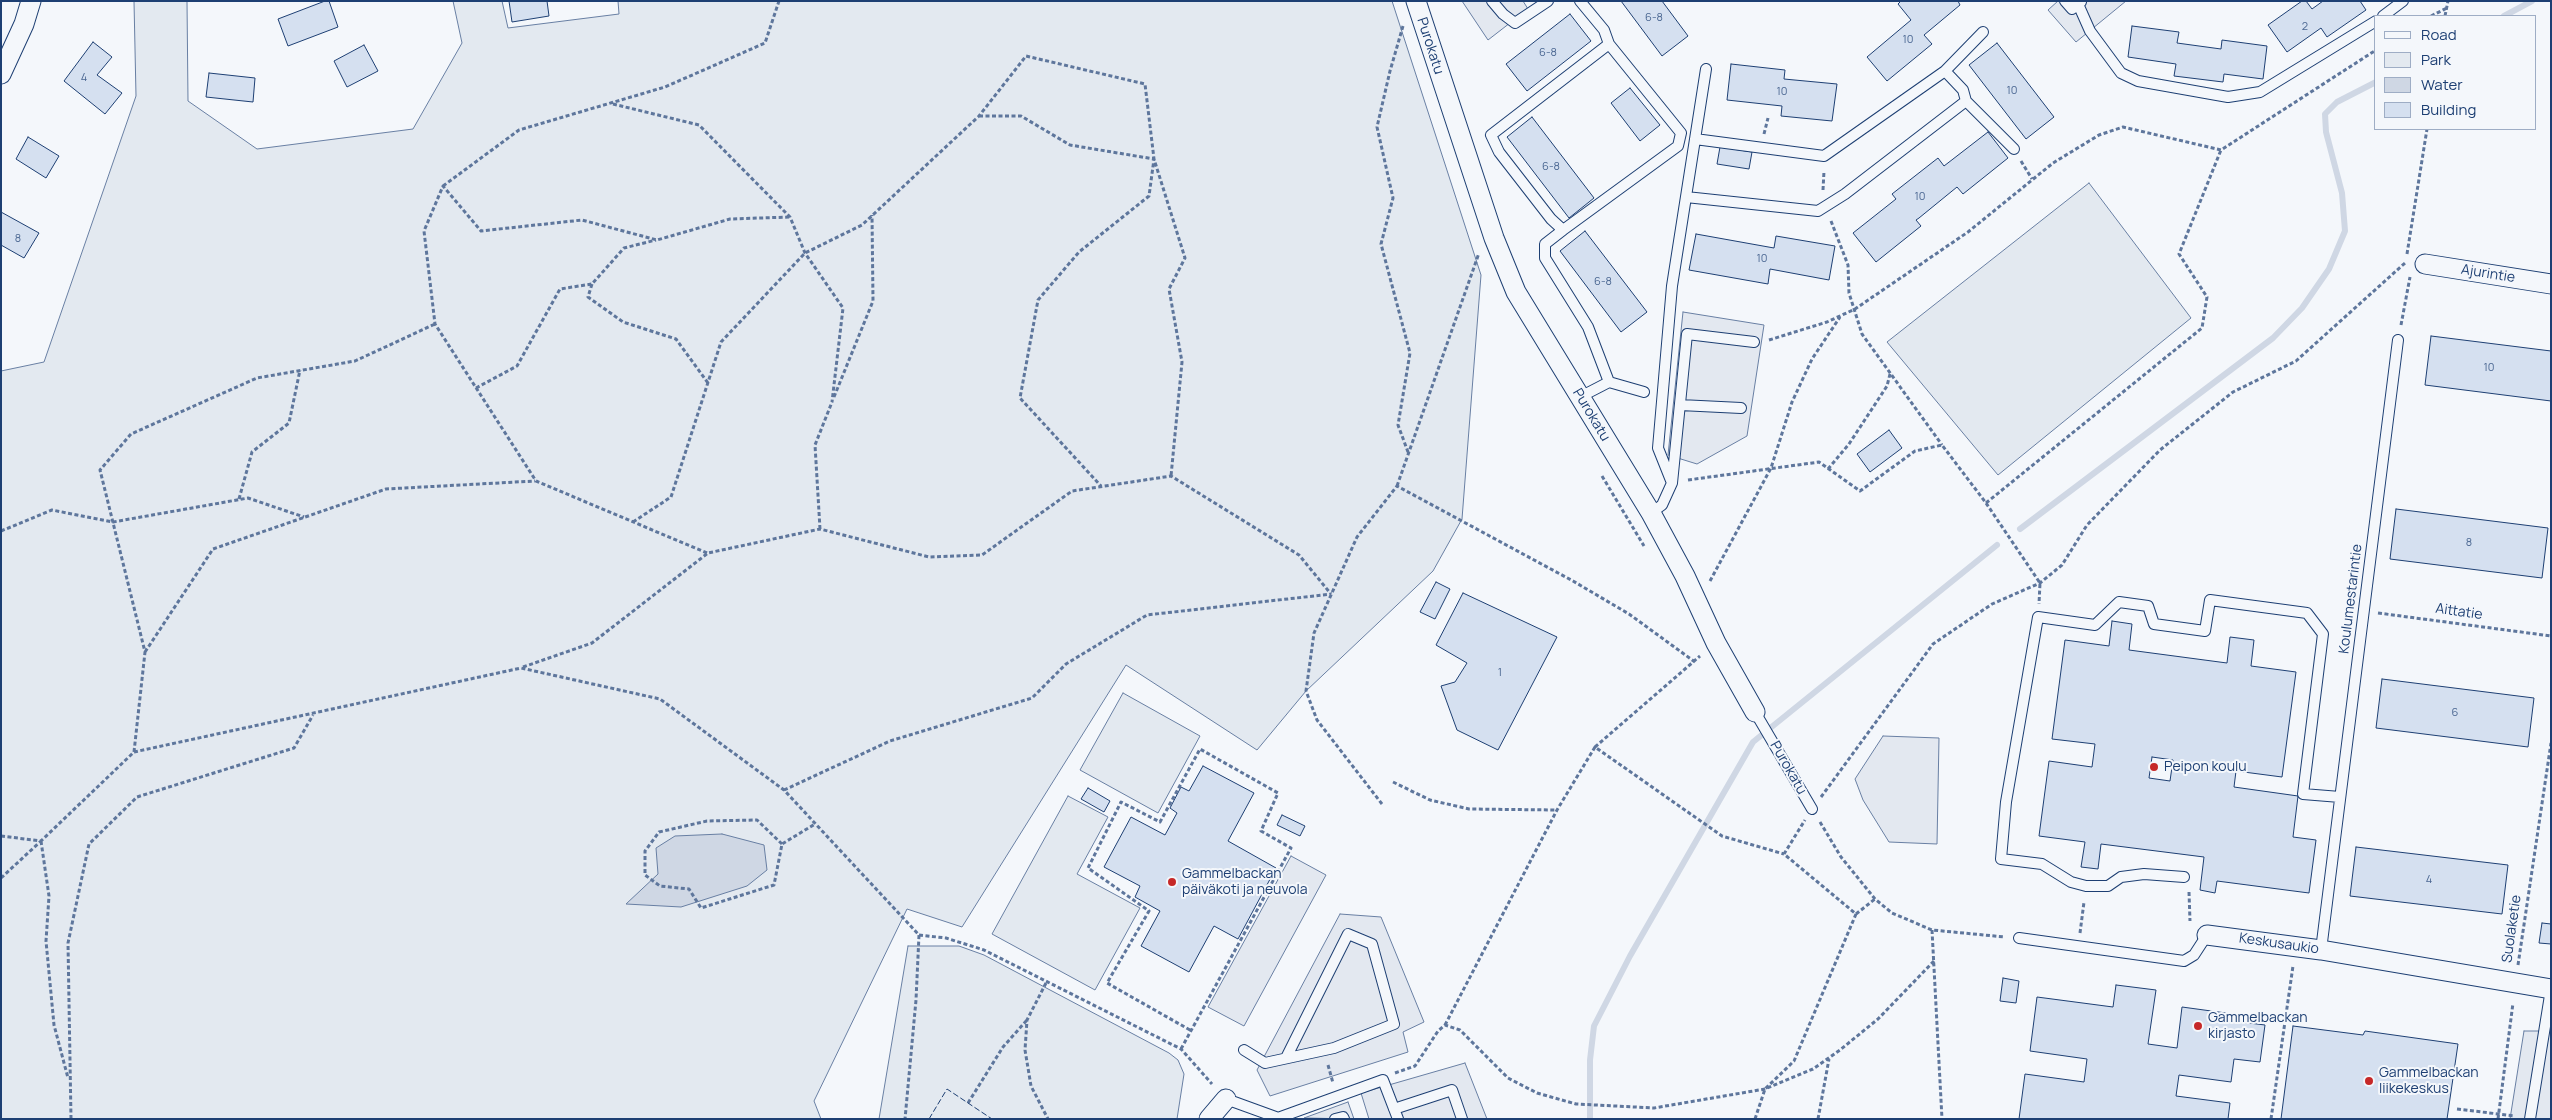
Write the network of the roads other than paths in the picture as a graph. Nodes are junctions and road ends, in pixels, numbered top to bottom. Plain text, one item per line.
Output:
1 (31, 1) edge
2 (1492, 1) edge
3 (1548, 1) edge
4 (1580, 1) edge
5 (2065, 1) edge
6 (2403, 1) edge
7 (2080, 3) edge
8 (1417, 5) edge
9 (2384, 15) edge
10 (2374, 22) edge
11 (1984, 32) dead end
12 (1609, 44) junction
13 (1706, 70) dead end
14 (1945, 71) junction
15 (1, 74) edge
16 (1966, 101) junction
17 (1696, 138) junction
18 (2014, 149) road end
19 (1686, 197) junction
20 (1563, 230) junction
21 (2425, 264) road end
22 (2551, 284) edge
23 (2398, 340) road end
24 (1754, 342) road end
25 (1609, 382) junction
26 (1644, 392) dead end
27 (1580, 397) junction
28 (1680, 405) junction
29 (1741, 408) dead end
30 (1672, 482) junction
31 (1650, 513) junction
32 (1755, 712) joint
33 (2340, 796) junction
34 (1812, 809) road end
35 (2184, 877) road end
36 (2207, 934) joint
37 (2019, 938) road end
38 (2321, 950) junction
39 (2551, 989) edge
40 (1244, 1050) dead end
41 (1286, 1058) junction
42 (1226, 1099) joint
43 (1396, 1114) edge
44 (1280, 1118) edge
45 (2530, 1118) edge
46 (1209, 1119) edge
47 (1335, 1119) edge
48 (1344, 1119) edge
49 (1462, 1119) edge

1 - 15 street
2 - 3 lane
4 - 12 lane
5 - 7 lane
6 - 9 lane
7 - 10 lane
8 - 27 street, Purokatu
11 - 14 lane
12 - 20 lane
12 - 20 lane
13 - 17 lane
14 - 16 lane
14 - 17 lane
16 - 18 lane
16 - 19 lane
17 - 19 lane
19 - 30 lane
20 - 25 lane
21 - 22 street, Ajurintie
23 - 33 lane, Koulumestarintie
24 - 28 lane
25 - 26 lane
25 - 27 lane
27 - 31 street, Purokatu
28 - 29 lane
28 - 30 lane
30 - 31 lane
31 - 32 street, Purokatu
32 - 34 lane, Purokatu
33 - 35 lane
33 - 38 lane, Koulumestarintie
36 - 37 lane, Keskusaukio
36 - 38 street, Keskusaukio
38 - 39 street, Keskusaukio
39 - 45 lane
40 - 41 lane
41 - 41 lane
42 - 44 lane
42 - 46 street
43 - 44 lane
43 - 49 lane
47 - 48 lane

